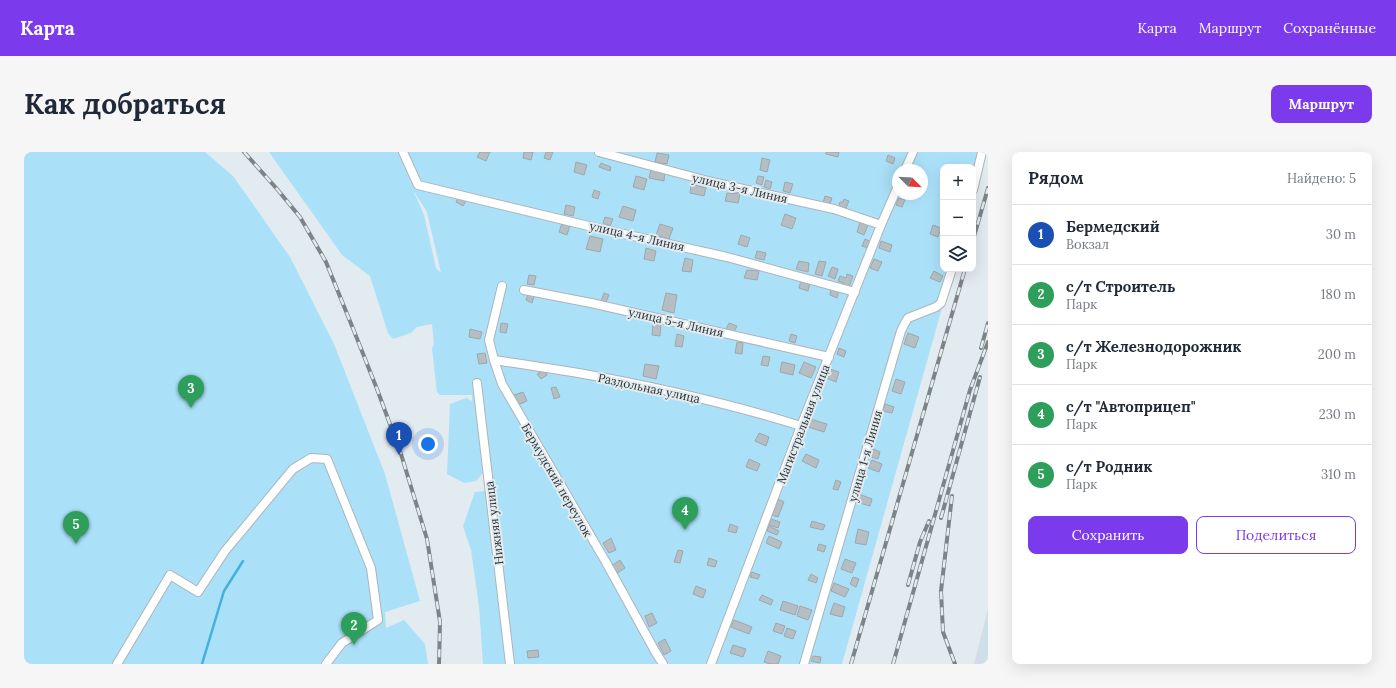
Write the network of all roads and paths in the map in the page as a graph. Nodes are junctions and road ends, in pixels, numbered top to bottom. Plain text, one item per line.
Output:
1 (403, 152) edge
2 (599, 152) edge
3 (913, 152) edge
4 (982, 152) edge
5 (908, 164) edge
6 (976, 177) edge
7 (892, 200) edge
8 (881, 225) junction
9 (951, 272) edge
10 (502, 286) dead end
11 (524, 290) dead end
12 (855, 292) junction
13 (829, 357) junction
14 (494, 360) junction
15 (477, 383) dead end
16 (801, 426) junction
17 (117, 664) edge
18 (326, 664) edge
19 (510, 664) edge
20 (663, 664) edge
21 (711, 664) edge
22 (804, 664) edge

1 - 12 street, улица 4-я Линия
2 - 8 street, улица 3-я Линия
3 - 5 street
4 - 6 street
7 - 8 street, Магистральная улица
8 - 12 street, Магистральная улица
9 - 22 street, улица 1-я Линия
10 - 14 street, Бермудский переулок
11 - 13 street, улица 5-я Линия
12 - 13 street, Магистральная улица
13 - 16 street, Магистральная улица
14 - 16 street, Раздольная улица
14 - 20 street, Бермудский переулок
15 - 19 street, Нижняя улица
16 - 21 street, Магистральная улица
17 - 18 street

